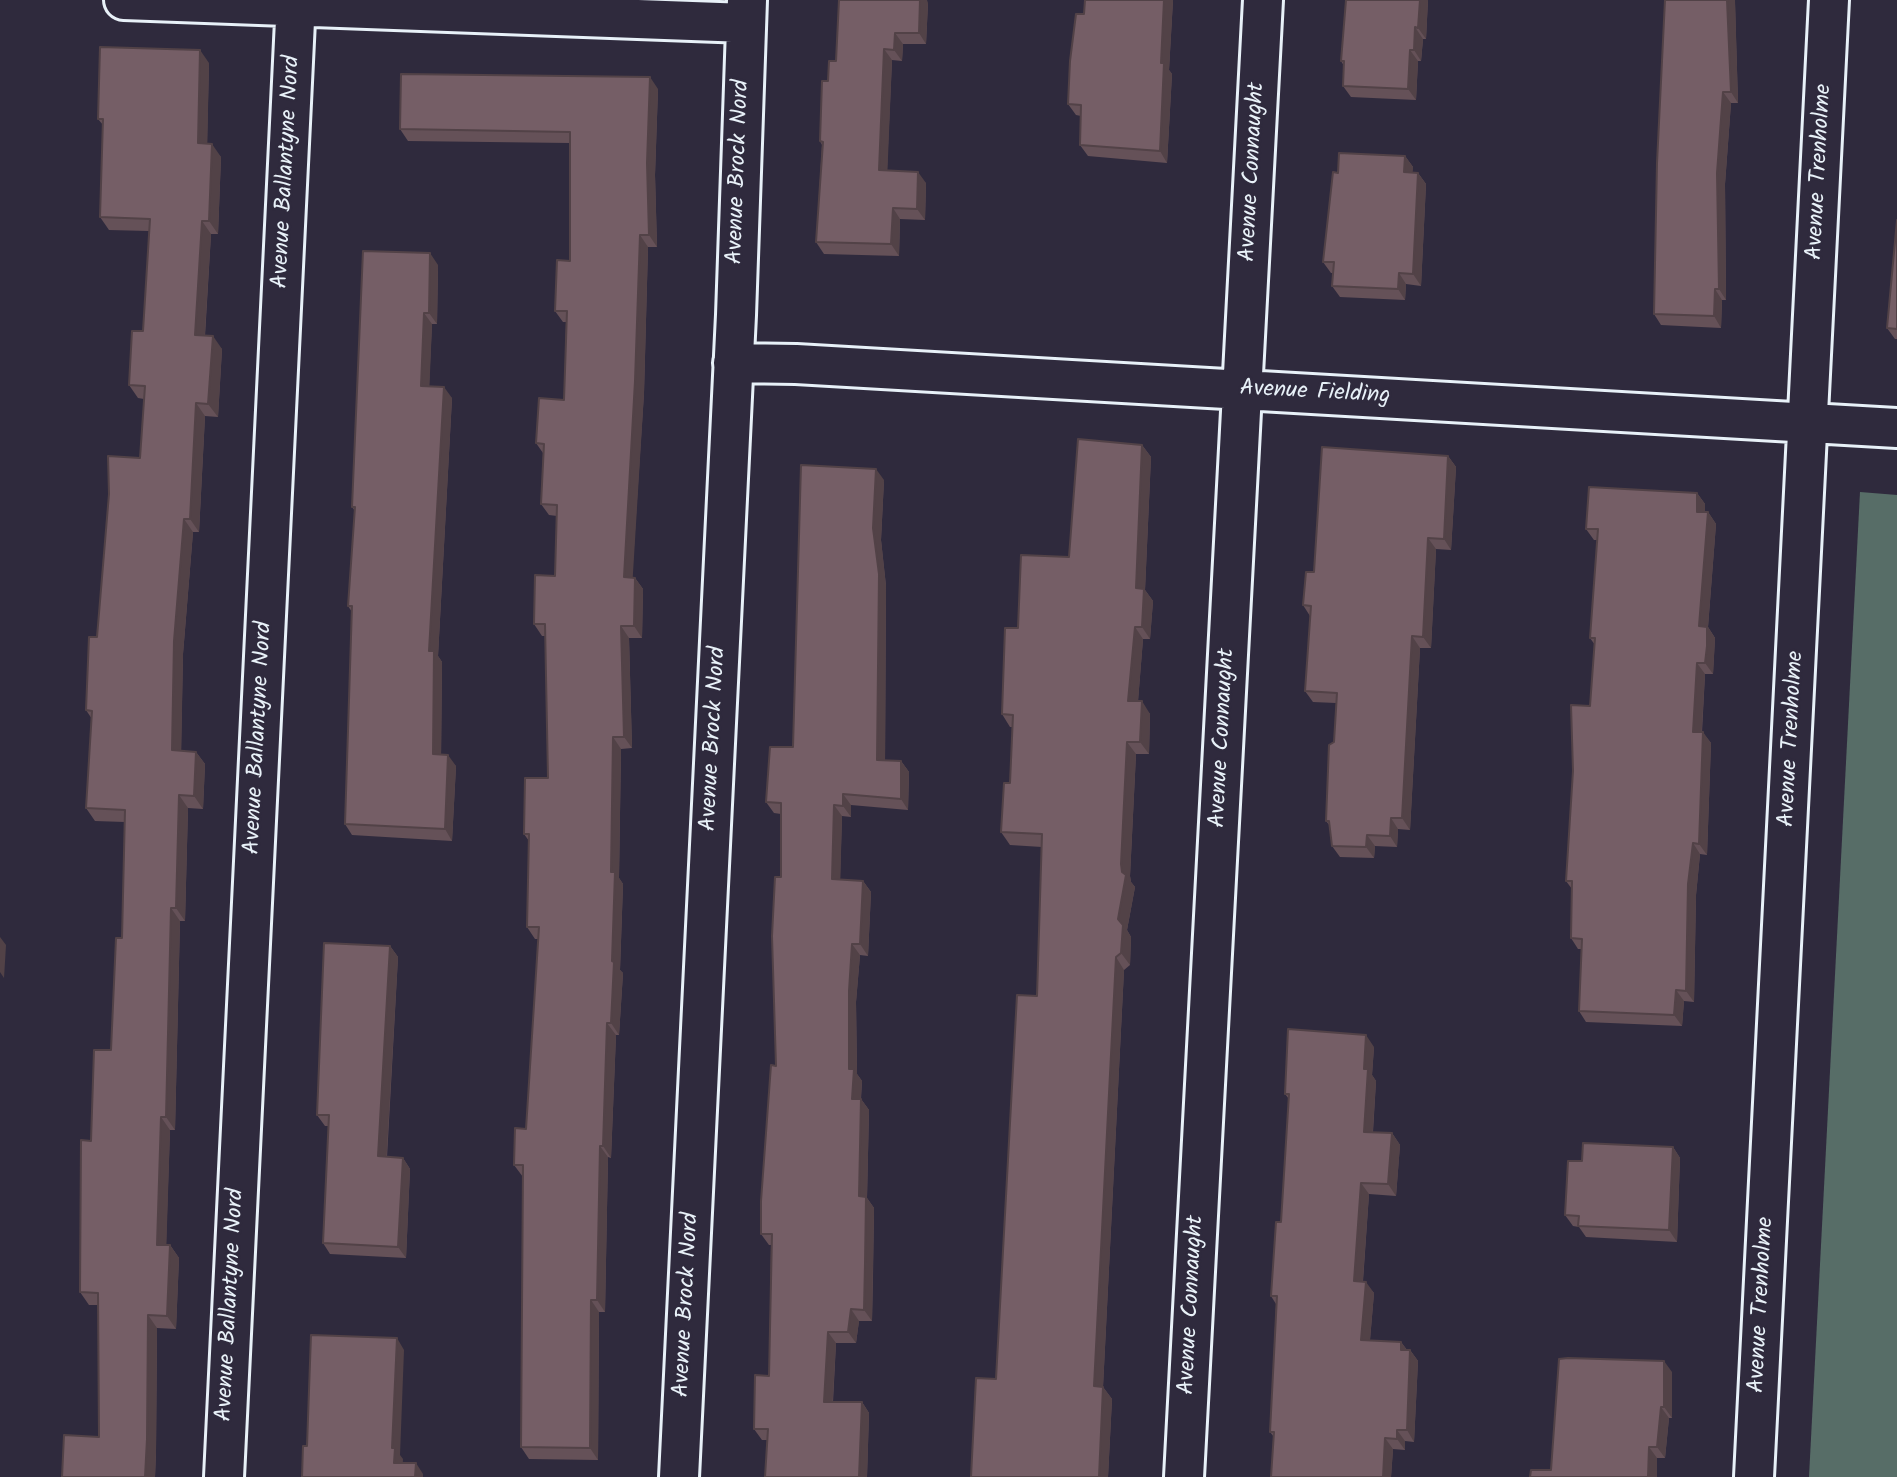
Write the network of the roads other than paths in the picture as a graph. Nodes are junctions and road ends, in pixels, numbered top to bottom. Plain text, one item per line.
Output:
1 (124, 0) edge
2 (1263, 0) edge
3 (1829, 0) edge
4 (296, 3) edge
5 (746, 12) edge
6 (733, 363) junction
7 (1243, 390) junction
8 (1809, 423) junction
9 (1897, 428) edge
10 (224, 1477) edge
11 (679, 1477) edge
12 (1184, 1477) edge
13 (1754, 1477) edge

1 - 4 street
2 - 7 street, Avenue Connaught
3 - 8 street, Avenue Trenholme
4 - 5 street
4 - 10 street, Avenue Ballantyne Nord
5 - 6 street, Avenue Brock Nord
6 - 7 street, Avenue Fielding
6 - 11 street, Avenue Brock Nord
7 - 8 street, Avenue Fielding
7 - 12 street, Avenue Connaught
8 - 9 street, Avenue Fielding
8 - 13 street, Avenue Trenholme

